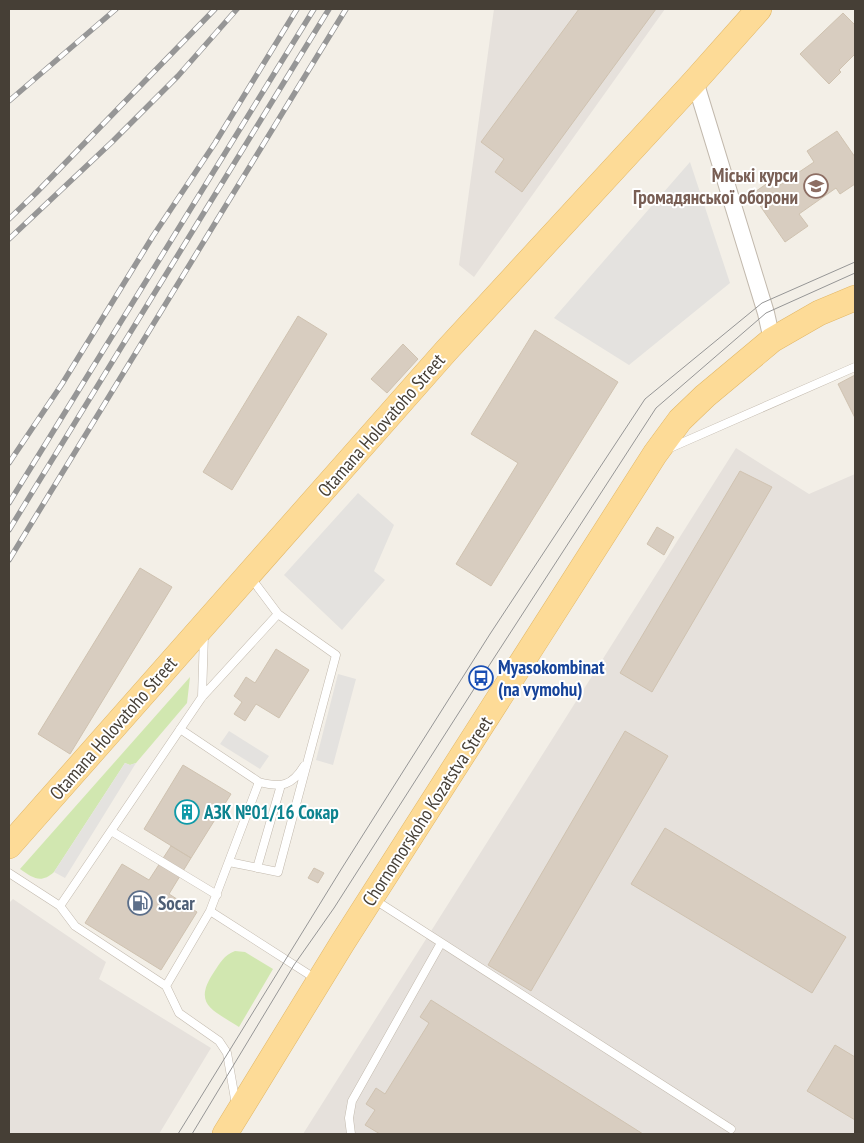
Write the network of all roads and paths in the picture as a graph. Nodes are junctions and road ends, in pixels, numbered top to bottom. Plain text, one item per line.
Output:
1 (759, 9) edge
2 (695, 81) junction
3 (855, 298) edge
4 (772, 340) junction
5 (855, 367) edge
6 (655, 454) junction
7 (248, 575) junction
8 (278, 614) junction
9 (204, 625) junction
10 (202, 697) junction
11 (180, 729) junction
12 (308, 761) junction
13 (259, 782) junction
14 (281, 785) junction
15 (111, 830) junction
16 (9, 846) edge
17 (229, 862) junction
18 (257, 868) junction
19 (9, 873) edge
20 (217, 895) junction
21 (371, 898) junction
22 (60, 906) junction
23 (210, 911) junction
24 (441, 943) junction
25 (319, 981) junction
26 (166, 986) junction
27 (231, 1124) edge
28 (730, 1129) dead end
29 (350, 1134) edge

1 - 2 main road, Otamana Holovatoho Street
2 - 4 street
2 - 7 main road, Otamana Holovatoho Street
3 - 4 main road, Chornomorskoho Kozatstva Street
4 - 6 main road, Chornomorskoho Kozatstva Street
5 - 6 lane
6 - 21 main road, Chornomorskoho Kozatstva Street
7 - 8 lane
7 - 9 main road, Otamana Holovatoho Street
8 - 10 lane
8 - 12 lane
9 - 10 lane
9 - 16 main road, Otamana Holovatoho Street
10 - 11 lane
11 - 13 lane
11 - 15 lane
12 - 14 lane
12 - 18 lane
13 - 14 lane
13 - 17 lane
14 - 18 lane
15 - 20 lane
15 - 22 lane
17 - 18 lane
17 - 20 lane
19 - 22 lane
20 - 23 lane
21 - 24 lane
21 - 25 main road, Chornomorskoho Kozatstva Street
22 - 26 lane
23 - 25 lane
23 - 26 lane
24 - 28 lane
24 - 29 lane
25 - 27 main road, Chornomorskoho Kozatstva Street
26 - 27 lane

